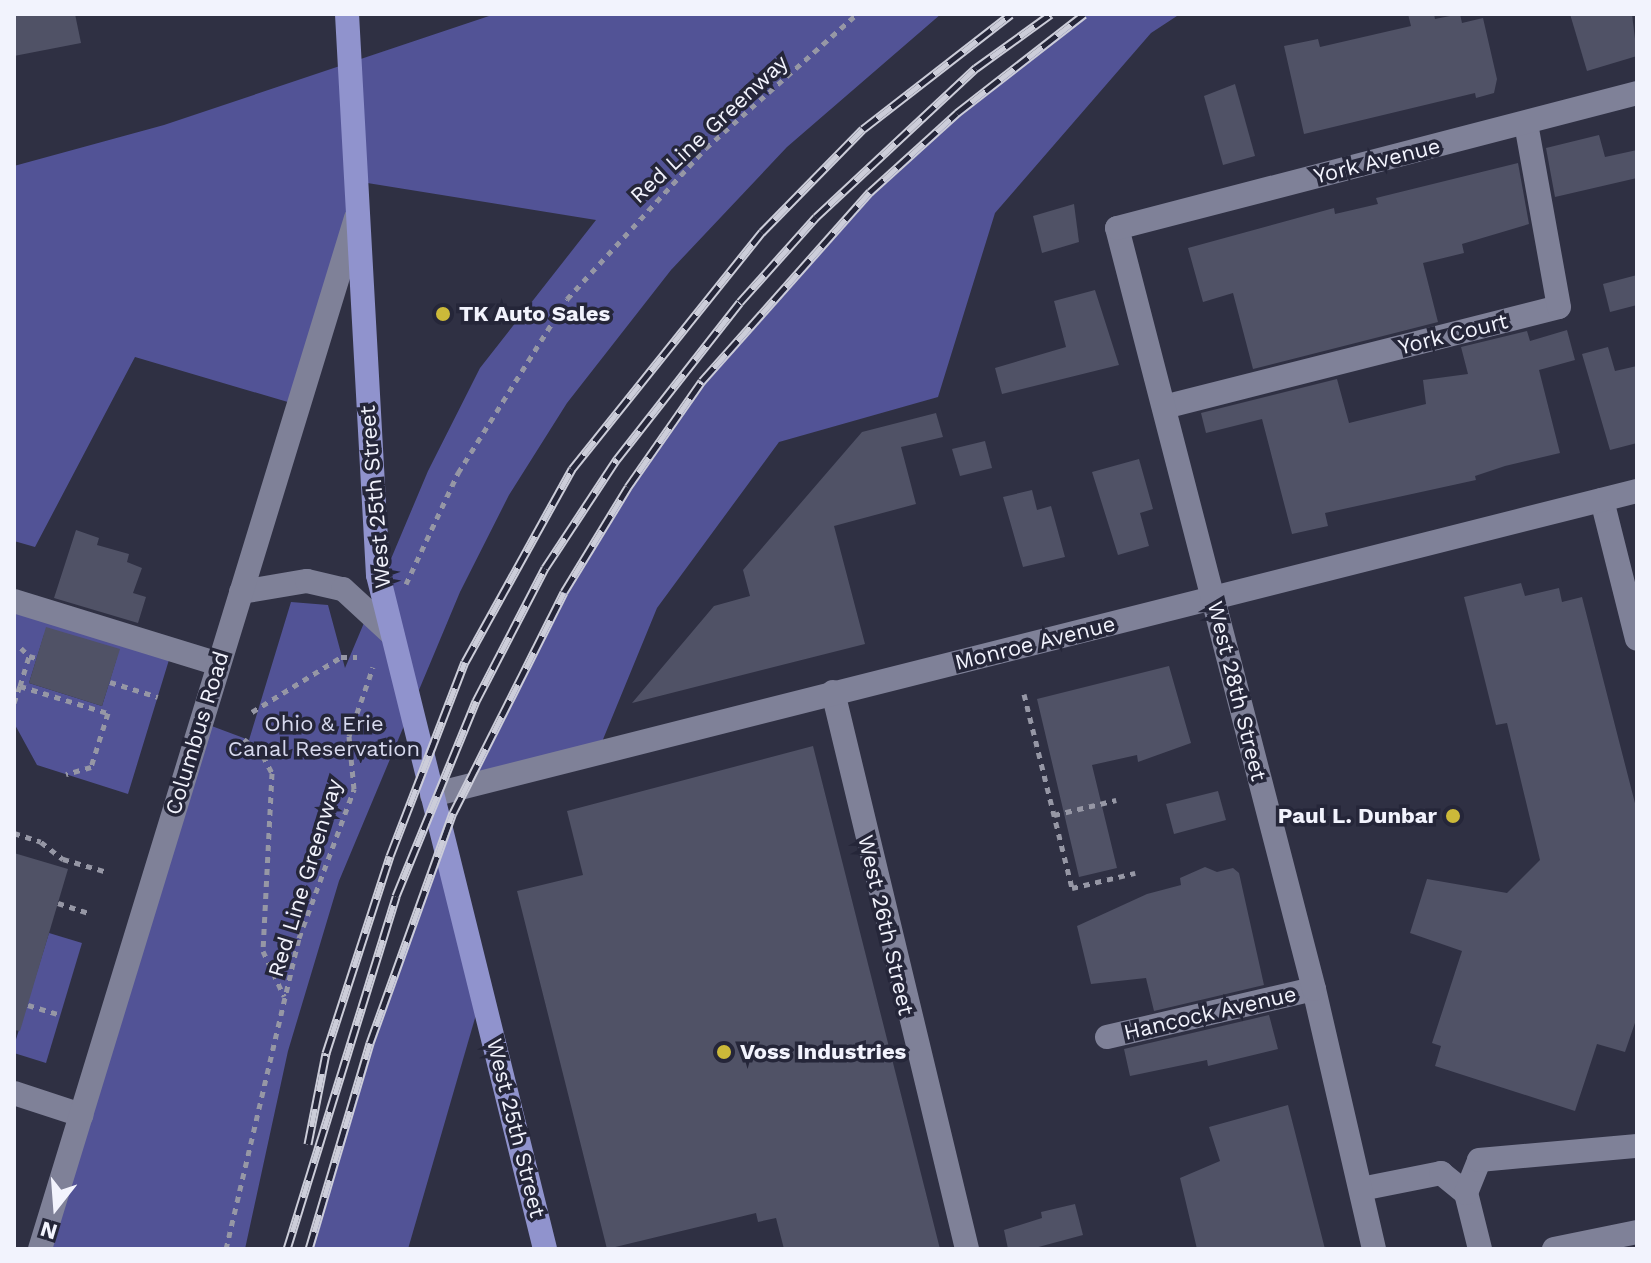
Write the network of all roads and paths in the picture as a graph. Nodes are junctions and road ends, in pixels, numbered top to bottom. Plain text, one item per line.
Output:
1 (347, 14) edge
2 (857, 14) edge
3 (1637, 93) edge
4 (1526, 123) junction
5 (356, 218) junction
6 (1117, 228) joint
7 (1164, 407) junction
8 (1637, 491) edge
9 (1602, 500) junction
10 (404, 589) dead end
11 (241, 592) junction
12 (1213, 599) junction
13 (14, 601) edge
14 (392, 634) junction
15 (1637, 639) edge
16 (21, 648) dead end
17 (29, 656) junction
18 (377, 656) dead end
19 (357, 657) dead end
20 (36, 658) dead end
21 (219, 664) junction
22 (110, 682) dead end
23 (20, 686) junction
24 (833, 692) junction
25 (1024, 694) dead end
26 (158, 697) dead end
27 (14, 703) edge
28 (252, 712) dead end
29 (244, 739) dead end
30 (66, 774) dead end
31 (432, 795) junction
32 (1116, 800) dead end
33 (1054, 815) junction
34 (14, 833) edge
35 (104, 871) dead end
36 (1135, 873) dead end
37 (58, 903) dead end
38 (91, 914) dead end
39 (1314, 989) junction
40 (285, 997) junction
41 (28, 1005) dead end
42 (60, 1015) dead end
43 (1107, 1037) dead end
44 (14, 1093) edge
45 (81, 1115) junction
46 (1637, 1146) edge
47 (1361, 1189) junction
48 (1466, 1193) junction
49 (1637, 1232) edge
50 (40, 1249) edge
51 (226, 1249) edge
52 (545, 1249) edge
53 (967, 1249) edge
54 (1374, 1249) edge
55 (1480, 1249) edge
56 (1554, 1249) edge

1 - 5 main road, West 25th Street
2 - 10 path, Red Line Greenway
3 - 4 street, York Avenue
4 - 6 street, York Avenue
4 - 7 street, York Court
5 - 11 street, Columbus Road
5 - 14 main road, West 25th Street
6 - 7 street, West 28th Street
7 - 12 street, West 28th Street
8 - 9 street, Monroe Avenue
9 - 12 street, Monroe Avenue
9 - 15 street
11 - 14 street
11 - 21 street, Columbus Road
12 - 24 street, Monroe Avenue
12 - 39 street, West 28th Street
13 - 21 street
14 - 31 main road, West 25th Street
16 - 17 path
17 - 20 path
17 - 23 path
18 - 40 path, Red Line Greenway
19 - 28 path
21 - 45 street, Columbus Road
22 - 26 path
23 - 27 path
23 - 30 path
24 - 31 street, Monroe Avenue
24 - 53 street, West 26th Street
25 - 33 path
29 - 40 path
31 - 52 main road, West 25th Street
32 - 33 path
33 - 36 path
34 - 35 path
37 - 38 path
39 - 43 street, Hancock Avenue
39 - 47 street, West 28th Street
40 - 51 path, Red Line Greenway
41 - 42 path
44 - 45 street
45 - 50 street, Columbus Road
46 - 48 street
47 - 48 street
47 - 54 street, West 28th Street
48 - 55 street
49 - 56 street

